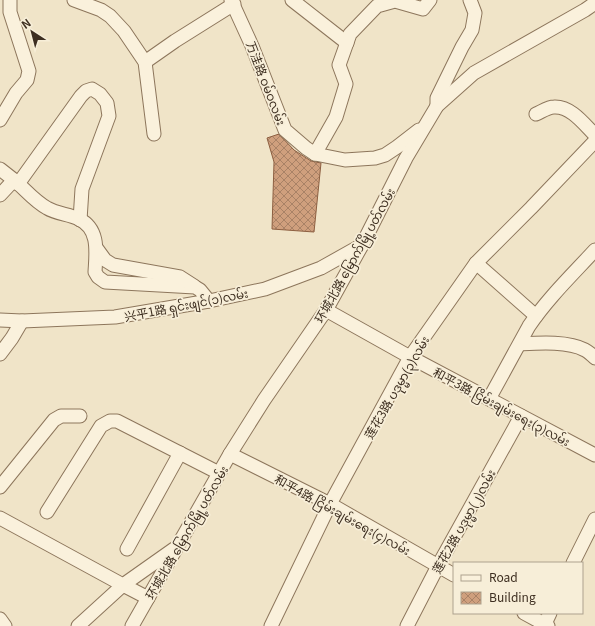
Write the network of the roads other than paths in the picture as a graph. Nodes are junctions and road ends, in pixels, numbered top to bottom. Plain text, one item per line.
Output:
1 (10, 0) edge
2 (74, 0) edge
3 (292, 0) edge
4 (430, 0) edge
5 (470, 0) edge
6 (233, 2) edge
7 (595, 2) edge
8 (347, 43) junction
9 (145, 62) junction
10 (437, 106) junction
11 (536, 114) dead end
12 (0, 120) edge
13 (425, 126) junction
14 (154, 134) dead end
15 (595, 136) edge
16 (595, 141) edge
17 (316, 154) junction
18 (0, 170) edge
19 (16, 182) junction
20 (0, 195) edge
21 (80, 220) junction
22 (362, 245) junction
23 (97, 249) junction
24 (595, 250) edge
25 (476, 263) junction
26 (195, 287) junction
27 (209, 301) junction
28 (326, 310) junction
29 (536, 316) junction
30 (0, 320) edge
31 (22, 321) junction
32 (520, 344) junction
33 (0, 354) edge
34 (410, 357) junction
35 (595, 358) edge
36 (489, 399) junction
37 (80, 416) dead end
38 (521, 416) junction
39 (180, 453) junction
40 (230, 454) junction
41 (595, 455) edge
42 (220, 473) junction
43 (0, 487) edge
44 (330, 504) junction
45 (48, 512) dead end
46 (0, 518) edge
47 (595, 519) edge
48 (177, 547) junction
49 (127, 549) dead end
50 (574, 562) edge
51 (438, 566) junction
52 (453, 574) edge
53 (123, 585) junction
54 (148, 598) junction
55 (526, 614) edge
56 (0, 619) edge
57 (546, 622) edge
58 (5, 626) edge
59 (78, 626) edge
60 (132, 626) edge
61 (271, 626) edge
62 (407, 626) edge

1 - 12 street
2 - 9 street
3 - 8 street
4 - 8 street
5 - 10 street
6 - 9 street
6 - 17 street, 万洼路 ဝမ်ဝလမ်း
7 - 10 street, 环城北路 မြောက်မြို့ပတ်လမ်း
8 - 17 street
9 - 14 street
10 - 13 street, 环城北路 မြောက်မြို့ပတ်လမ်း
11 - 15 street
13 - 17 street, 万洼路 ဝမ်ဝလမ်း
13 - 22 street, 环城北路 မြောက်မြို့ပတ်လမ်း
16 - 25 street, 莲花3路 ပဒုမ္မာ(၃)လမ်း
18 - 19 street
19 - 20 street
19 - 21 street
19 - 21 street
21 - 23 street
22 - 27 street, 兴平1路 ရှင်းဖျင်(၁)လမ်း
22 - 28 street, 环城北路 မြောက်မြို့ပတ်လမ်း
23 - 26 street
23 - 26 street
24 - 29 street
25 - 29 street
25 - 34 street, 莲花3路 ပဒုမ္မာ(၃)လမ်း
26 - 27 street
27 - 31 street, 兴平1路 ရှင်းဖျင်(၁)လမ်း
28 - 34 street, 和平3路 ငြိမ်းချမ်းရေး(၃)လမ်း
28 - 40 street, 环城北路 မြောက်မြို့ပတ်လမ်း
29 - 32 street
30 - 31 street, 兴平1路 ရှင်းဖျင်(၁)လမ်း
31 - 33 street
32 - 35 street
32 - 36 street
34 - 36 street, 和平3路 ငြိမ်းချမ်းရေး(၃)လမ်း
34 - 44 street, 莲花3路 ပဒုမ္မာ(၃)လမ်း
36 - 38 street, 和平3路 ငြိမ်းချမ်းရေး(၃)လမ်း
37 - 43 street
38 - 41 street, 和平3路 ငြိမ်းချမ်းရေး(၃)လမ်း
38 - 51 street, 莲花2路 ပဒုမ္မာ(၂)လမ်း
39 - 42 street
39 - 45 street
39 - 49 street
40 - 42 street, 环城北路 မြောက်မြို့ပတ်လမ်း
40 - 44 street, 和平4路 ငြိမ်းချမ်းရေး(၄)လမ်း
42 - 48 street, 环城北路 မြောက်မြို့ပတ်လမ်း
44 - 51 street, 和平4路 ငြိမ်းချမ်းရေး(၄)လမ်း
44 - 61 street, 莲花3路 ပဒုမ္မာ(၃)လမ်း
46 - 53 street
47 - 50 street
48 - 53 street
48 - 54 street, 环城北路 မြောက်မြို့ပတ်လမ်း
51 - 52 street, 和平4路 ငြိမ်းချမ်းရေး(၄)လမ်း
51 - 62 street, 莲花2路 ပဒုမ္မာ(၂)လမ်း
53 - 54 street
53 - 59 street
54 - 60 street, 环城北路 မြောက်မြို့ပတ်လမ်း
55 - 57 street
56 - 58 street

